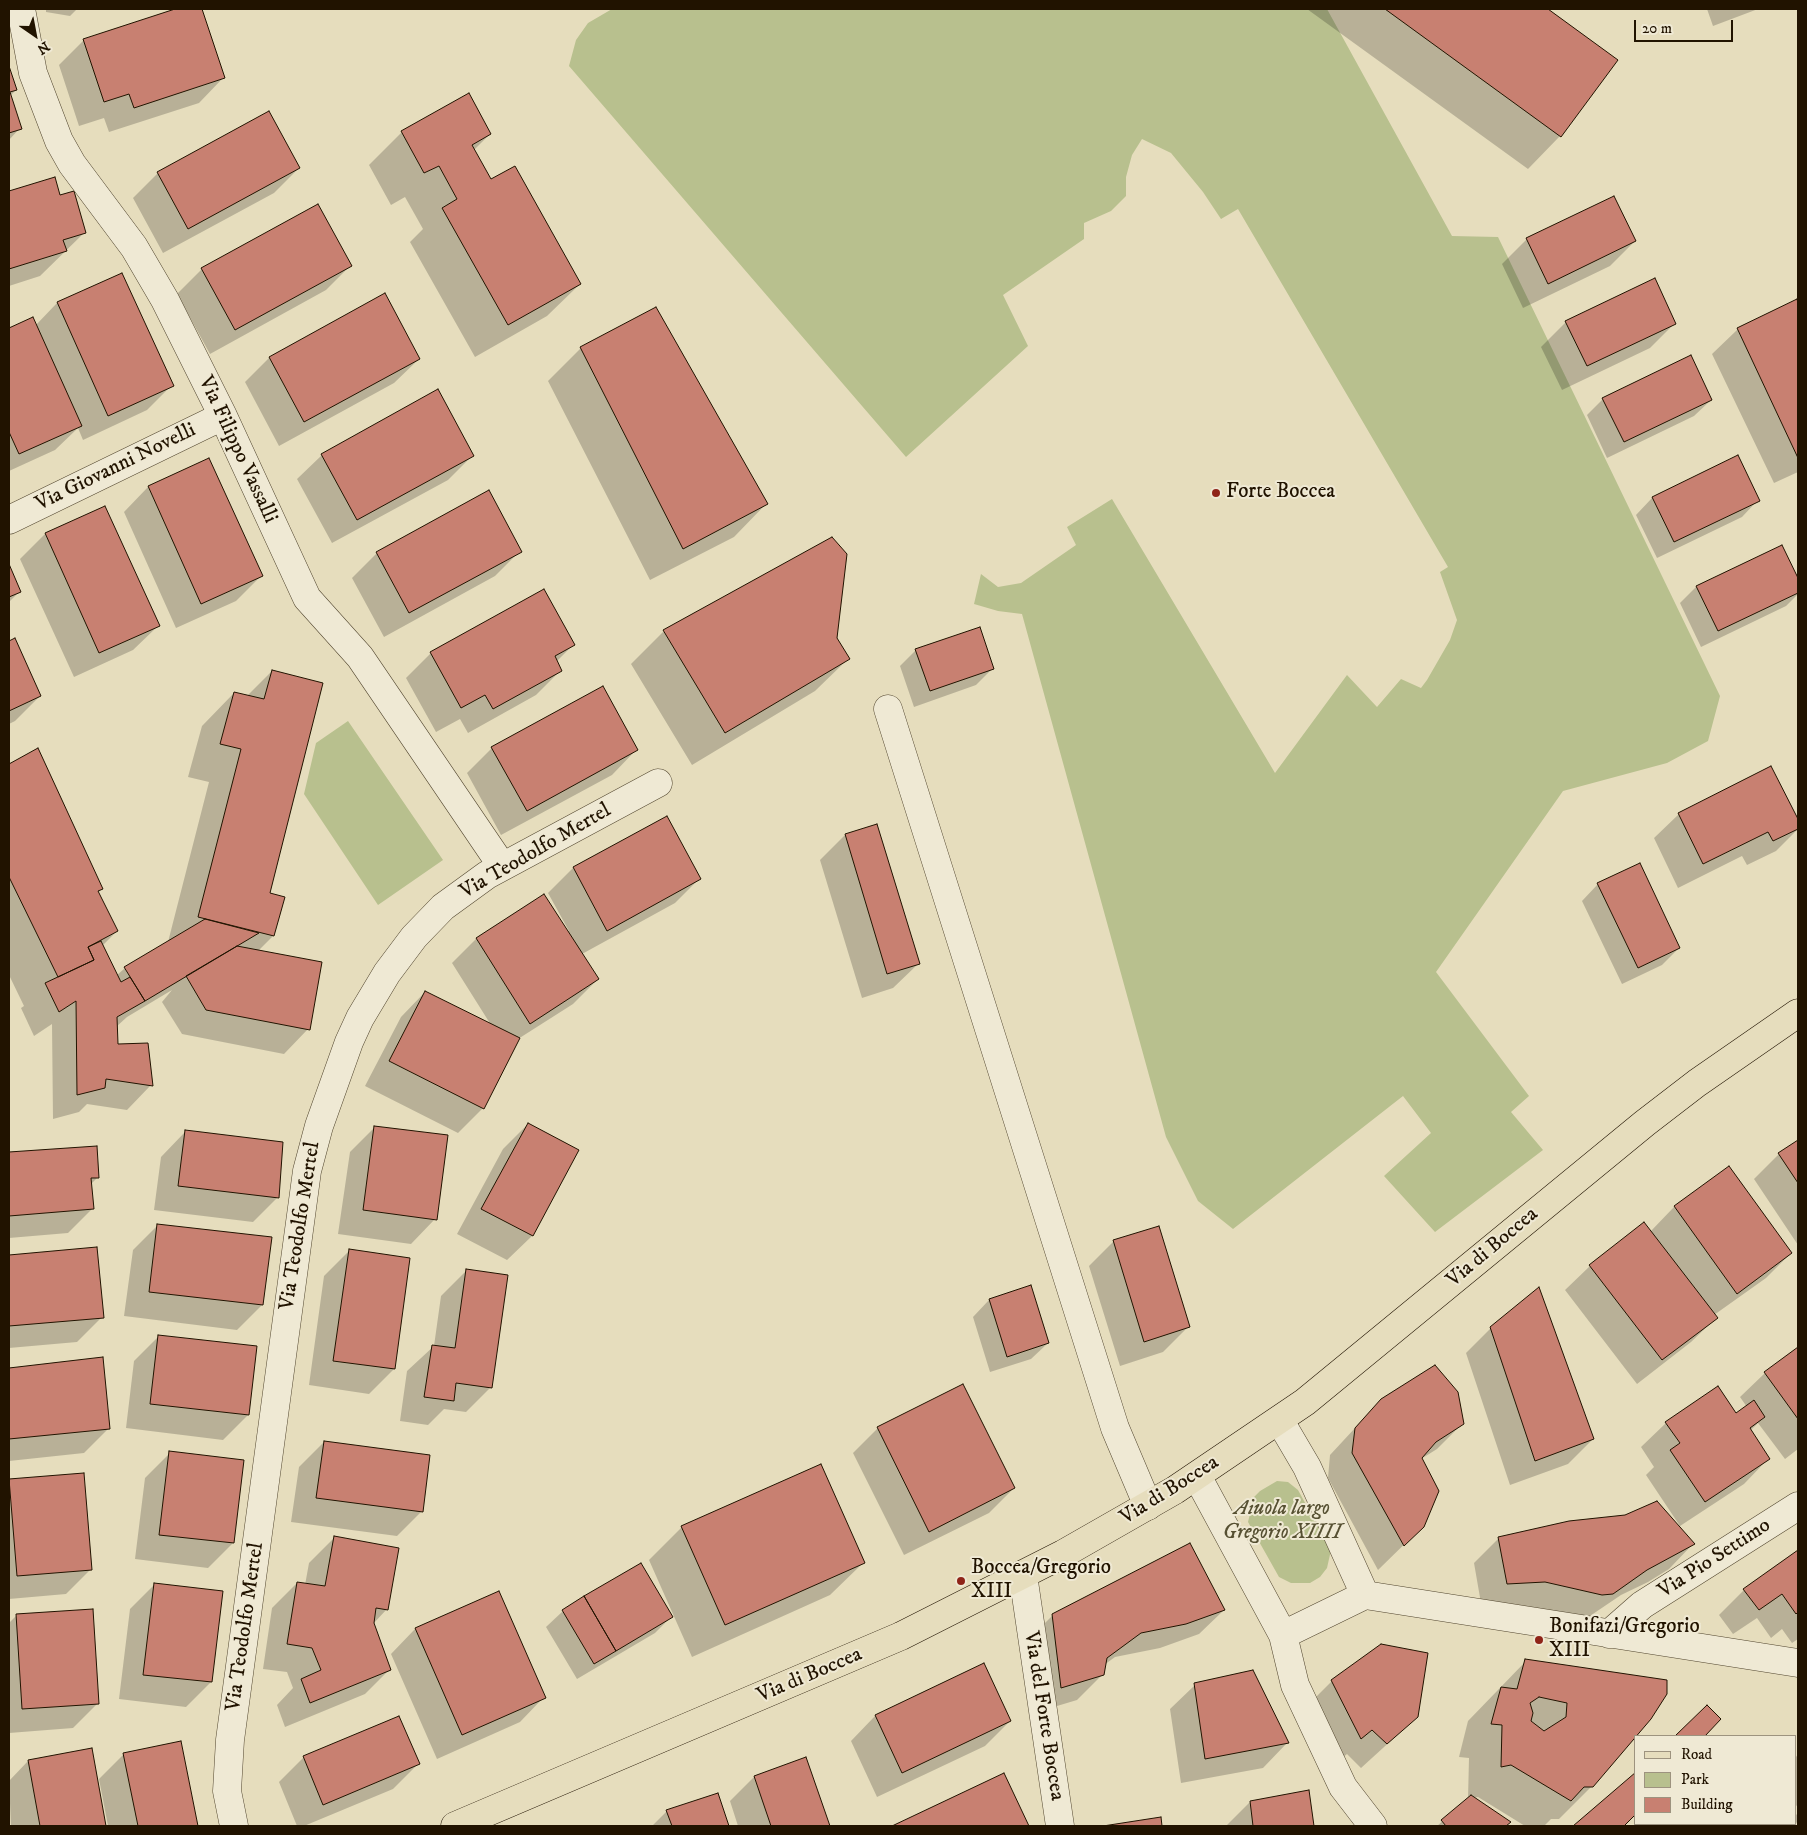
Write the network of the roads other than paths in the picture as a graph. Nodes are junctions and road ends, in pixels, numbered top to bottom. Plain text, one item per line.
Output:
1 (21, 9) edge
2 (224, 416) junction
3 (9, 520) edge
4 (888, 709) dead end
5 (658, 783) dead end
6 (502, 866) junction
7 (1798, 1013) edge
8 (1280, 1421) junction
9 (1197, 1476) junction
10 (1148, 1506) junction
11 (1798, 1506) edge
12 (1023, 1575) junction
13 (1365, 1595) junction
14 (1609, 1634) junction
15 (1284, 1635) junction
16 (1798, 1663) edge
17 (234, 1826) edge
18 (455, 1826) edge
19 (1060, 1826) edge
20 (1373, 1826) edge

1 - 2 street, Via Filippo Vassalli
2 - 3 street, Via Giovanni Novelli
2 - 6 street, Via Filippo Vassalli
4 - 10 street
5 - 6 street, Via Teodolfo Mertel
6 - 17 street, Via Teodolfo Mertel
7 - 8 main road, Via di Boccea
8 - 9 main road, Via di Boccea
8 - 13 street
9 - 10 main road, Via di Boccea
9 - 15 street
10 - 12 main road, Via di Boccea
11 - 14 street, Via Pio Settimo
12 - 18 main road, Via di Boccea
12 - 19 street, Via del Forte Boccea
13 - 14 street
13 - 15 street
14 - 16 street
15 - 20 street

